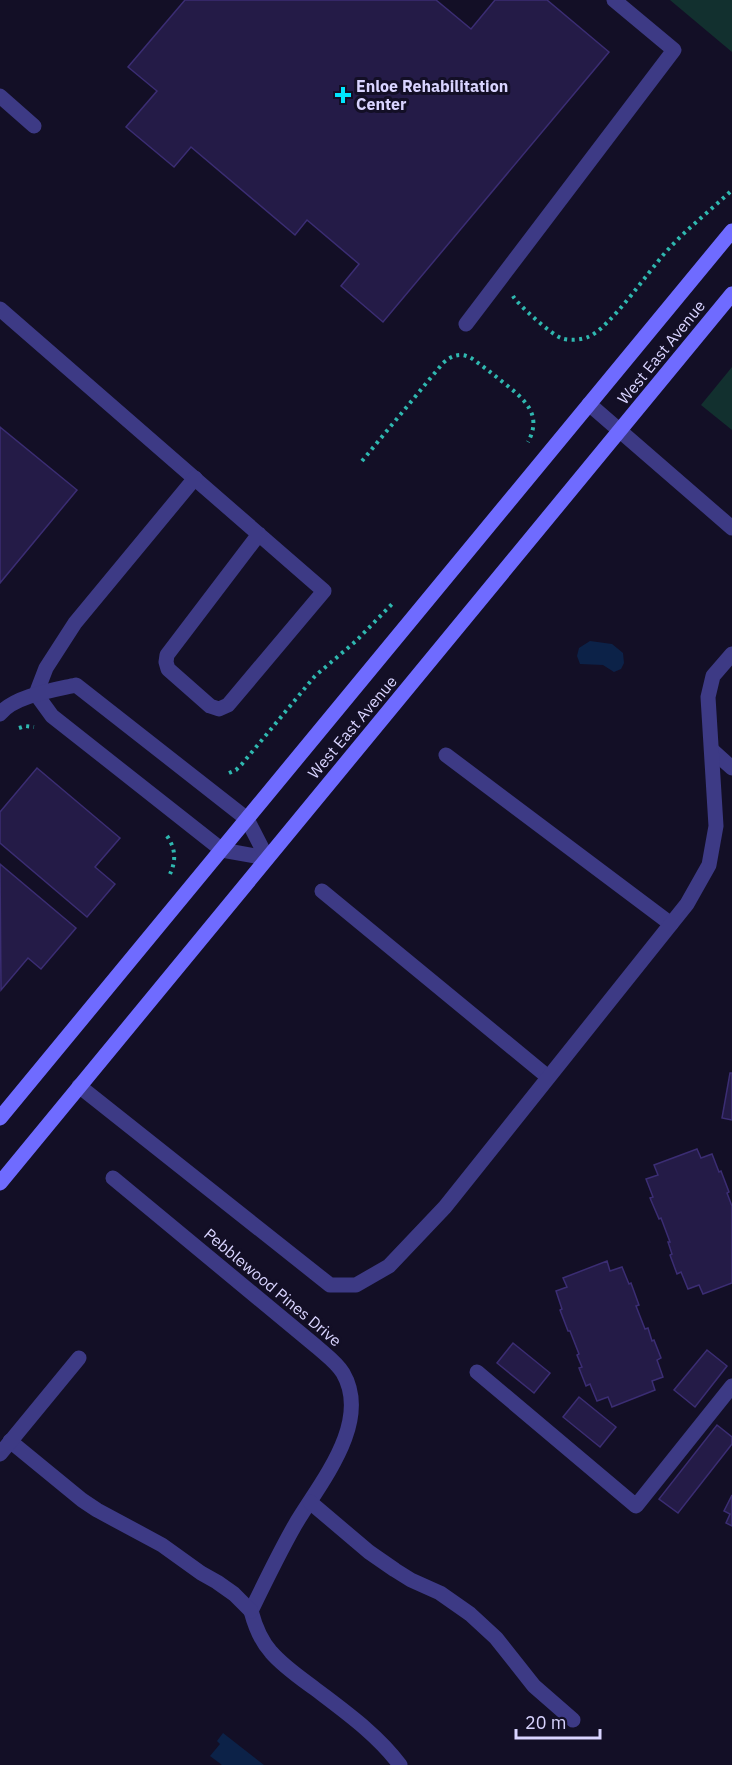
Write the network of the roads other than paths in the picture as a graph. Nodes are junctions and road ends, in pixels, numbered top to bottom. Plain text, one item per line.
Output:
1 (614, 0) edge
2 (0, 96) edge
3 (34, 126) dead end
4 (732, 231) edge
5 (732, 294) edge
6 (0, 309) edge
7 (466, 324) dead end
8 (589, 405) junction
9 (619, 431) junction
10 (195, 478) junction
11 (732, 528) edge
12 (259, 534) junction
13 (732, 654) edge
14 (36, 694) junction
15 (0, 714) edge
16 (712, 750) junction
17 (446, 755) dead end
18 (732, 768) edge
19 (247, 819) junction
20 (222, 850) junction
21 (267, 858) junction
22 (322, 891) dead end
23 (670, 924) junction
24 (548, 1077) junction
25 (79, 1086) junction
26 (0, 1118) edge
27 (113, 1178) dead end
28 (0, 1183) edge
29 (79, 1358) dead end
30 (477, 1372) dead end
31 (732, 1386) edge
32 (10, 1441) junction
33 (0, 1454) edge
34 (310, 1503) junction
35 (251, 1611) junction
36 (573, 1720) dead end
37 (400, 1765) edge

1 - 7 street
2 - 3 street
4 - 8 main road, West East Avenue
5 - 9 main road, West East Avenue
6 - 10 street
8 - 9 street
8 - 19 main road, West East Avenue
9 - 11 street
9 - 21 main road, West East Avenue
10 - 12 street
10 - 14 street
12 - 12 street
13 - 16 street
14 - 15 street
14 - 19 street
14 - 20 street
16 - 18 street
16 - 23 street
17 - 23 street
19 - 20 main road, West East Avenue
19 - 21 street
20 - 21 street
20 - 26 main road, West East Avenue
21 - 25 main road, West East Avenue
22 - 24 street
23 - 24 street
24 - 25 street
25 - 28 main road, West East Avenue
27 - 34 street, Pebblewood Pines Drive
29 - 32 street
30 - 31 street
32 - 33 street
32 - 35 street
34 - 35 street, Pebblewood Pines Drive
34 - 36 street
35 - 37 street

